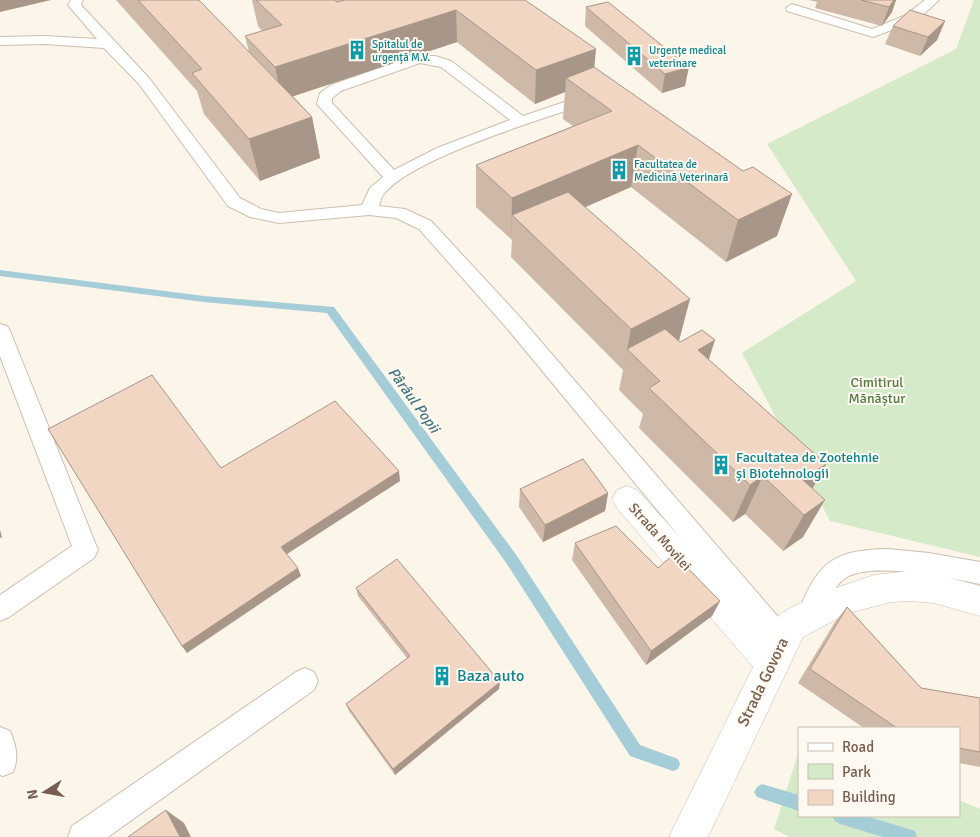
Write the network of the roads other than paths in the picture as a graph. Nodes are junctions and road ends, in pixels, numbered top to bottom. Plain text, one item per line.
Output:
1 (77, 0) edge
2 (933, 0) edge
3 (792, 8) dead end
4 (0, 41) edge
5 (108, 44) junction
6 (603, 94) edge
7 (522, 122) junction
8 (392, 177) junction
9 (369, 210) junction
10 (0, 330) edge
11 (627, 500) dead end
12 (980, 573) edge
13 (980, 601) edge
14 (0, 609) edge
15 (811, 613) junction
16 (778, 653) junction
17 (305, 681) dead end
18 (83, 837) edge
19 (688, 837) edge

1 - 5 lane
2 - 3 lane
4 - 5 lane
5 - 9 lane
6 - 7 lane
7 - 8 lane
7 - 8 lane
8 - 9 lane
9 - 16 lane
10 - 14 lane
11 - 16 street, Strada Movilei
12 - 15 lane
13 - 15 street, Strada Govora
15 - 16 street, Strada Govora
16 - 19 street, Strada Govora
17 - 18 lane

